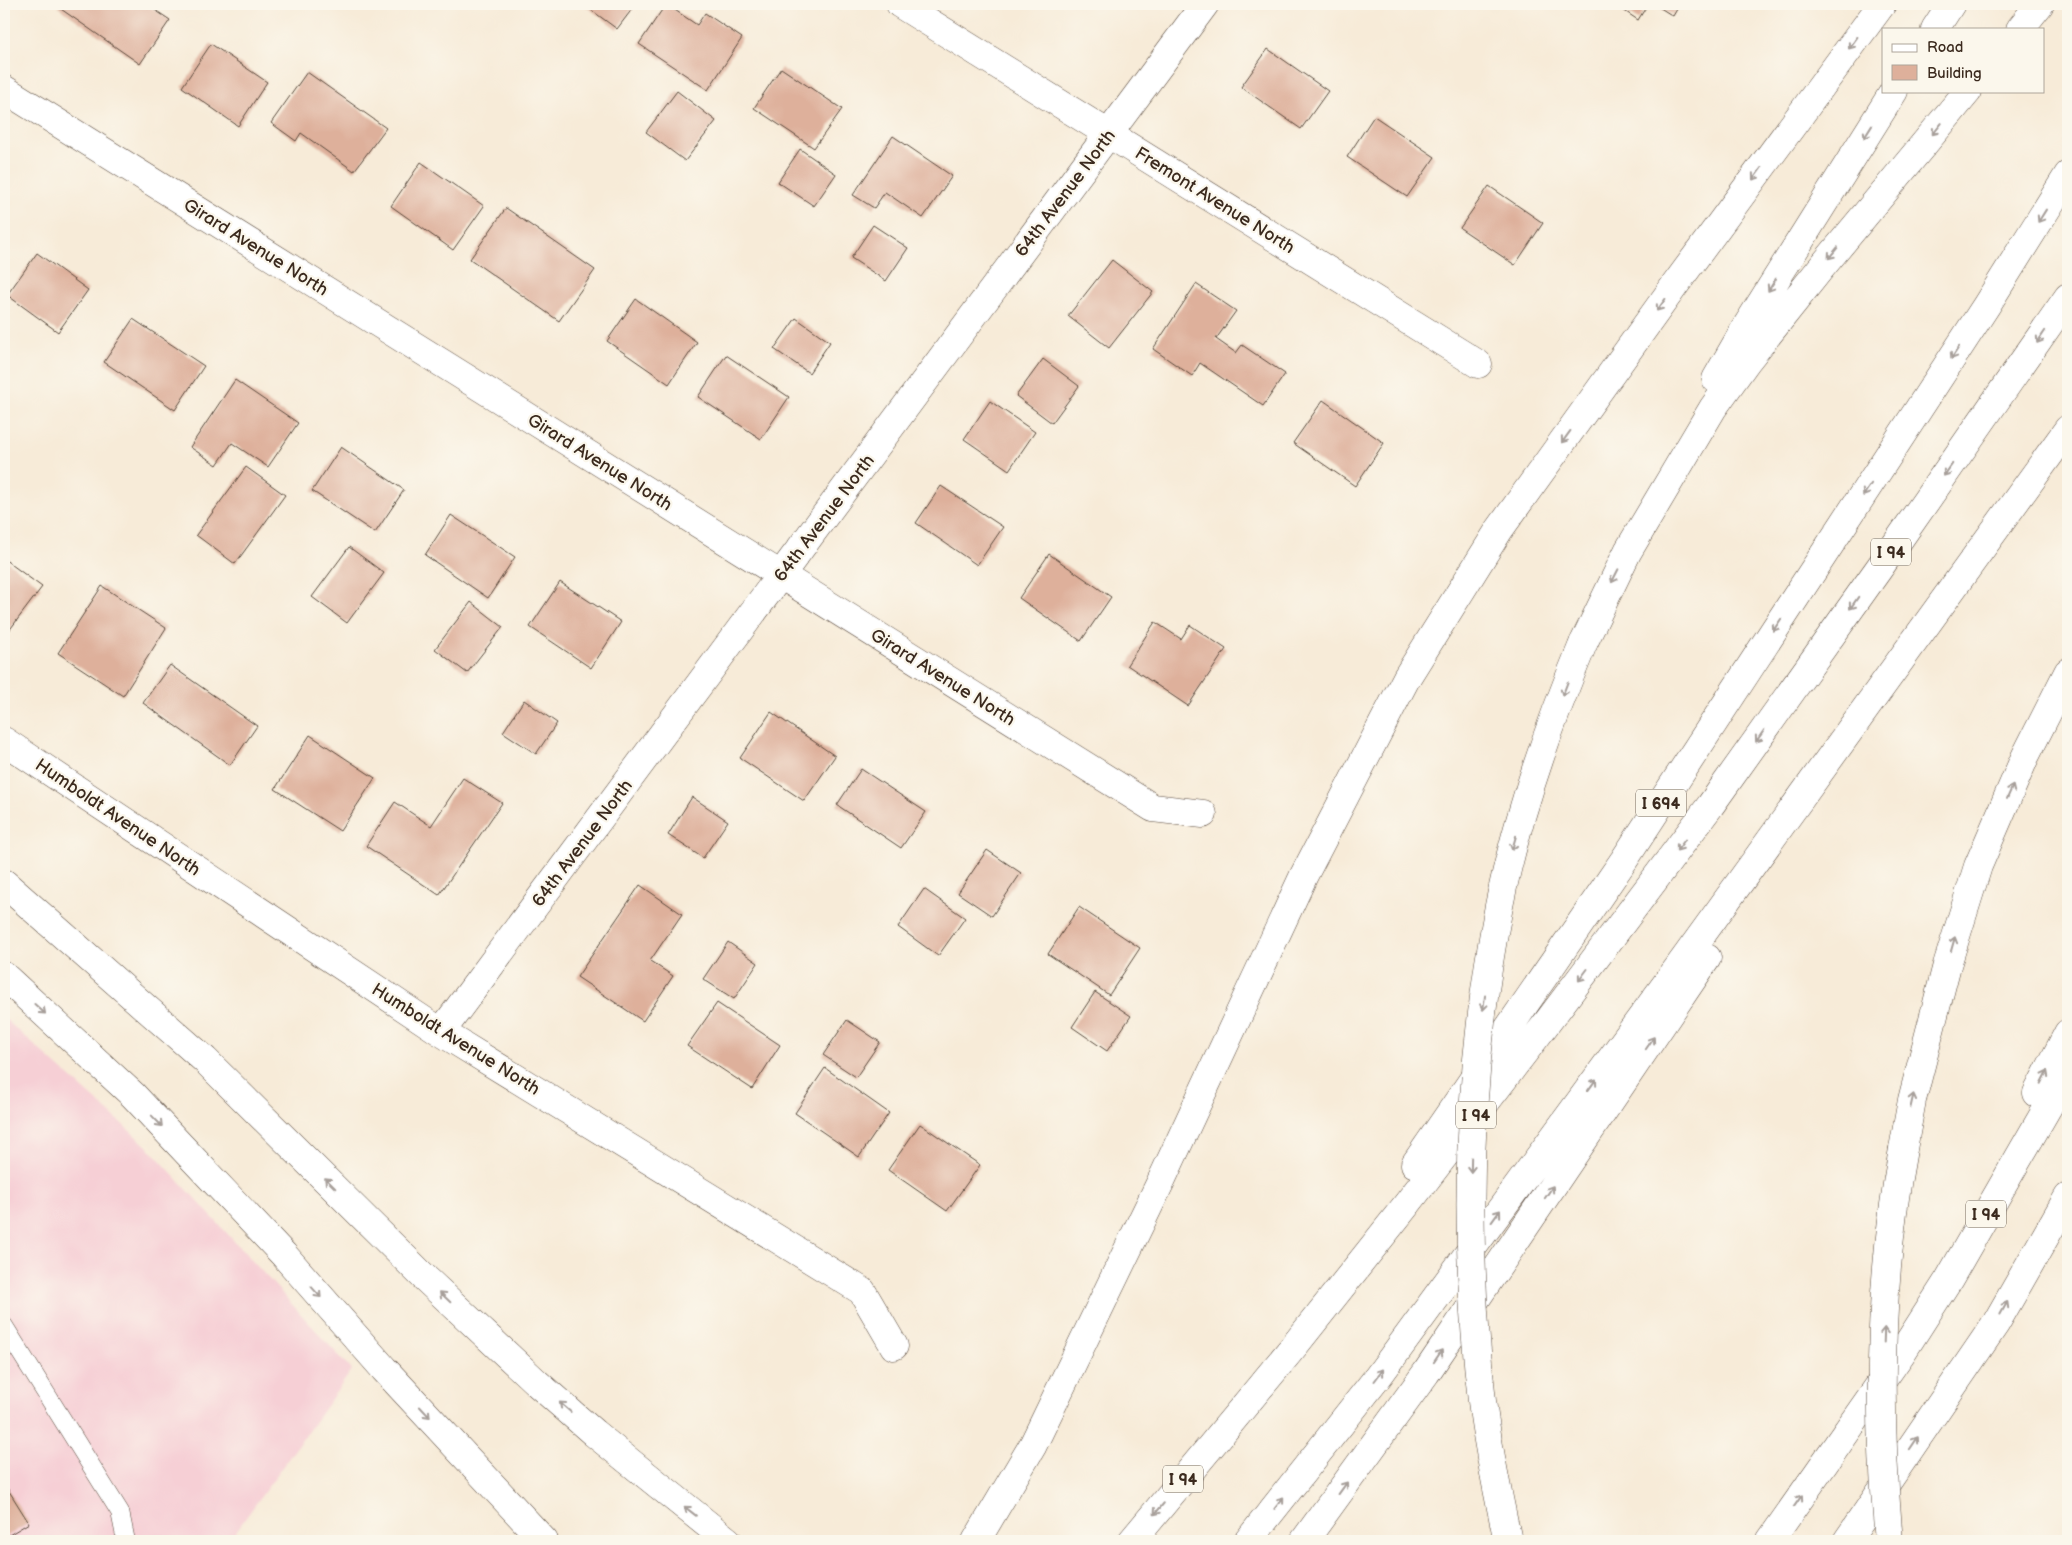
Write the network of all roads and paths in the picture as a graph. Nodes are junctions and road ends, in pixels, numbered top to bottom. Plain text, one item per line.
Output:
1 (900, 4) edge
2 (1205, 4) edge
3 (1882, 4) edge
4 (1951, 4) edge
5 (2040, 4) edge
6 (1936, 28) edge
7 (2021, 28) edge
8 (4, 89) edge
9 (1893, 92) edge
10 (1967, 92) edge
11 (1108, 134) junction
12 (2068, 175) edge
13 (2068, 297) edge
14 (1478, 364) dead end
15 (2068, 428) edge
16 (1995, 531) junction
17 (1628, 551) junction
18 (781, 576) junction
19 (2068, 672) edge
20 (4, 741) edge
21 (1203, 814) dead end
22 (4, 883) edge
23 (4, 976) edge
24 (441, 1032) junction
25 (2068, 1033) edge
26 (2068, 1072) edge
27 (2068, 1197) edge
28 (4, 1326) edge
29 (894, 1346) dead end
30 (1901, 1354) junction
31 (1234, 1417) junction
32 (126, 1541) edge
33 (544, 1541) edge
34 (728, 1541) edge
35 (976, 1541) edge
36 (1132, 1541) edge
37 (1248, 1541) edge
38 (1304, 1541) edge
39 (1508, 1541) edge
40 (1770, 1541) edge
41 (1847, 1541) edge
42 (1889, 1541) edge

1 - 11 main road, Fremont Avenue North
2 - 11 main road, 64th Avenue North
3 -> 35 main road
4 - 6 main road
5 - 7 main road
8 - 18 main road, Girard Avenue North
9 -> 17 main road
10 -> 17 main road
11 - 14 main road, Fremont Avenue North
11 - 18 main road, 64th Avenue North
12 -> 31 main road, I 694
13 -> 31 main road, I 94
15 - 16 main road
37 -> 16 main road
38 -> 16 main road
17 -> 39 main road, bridge
18 - 21 main road, Girard Avenue North
18 - 24 main road, 64th Avenue North
42 -> 19 main road, bridge
20 - 24 main road, Humboldt Avenue North
34 -> 22 main road
23 -> 33 main road
24 - 29 main road, Humboldt Avenue North
30 -> 25 main road
26 - 30 main road, I 94
41 -> 27 main road
28 - 32 lane
40 -> 30 main road, I 94
31 -> 36 main road, I 94

